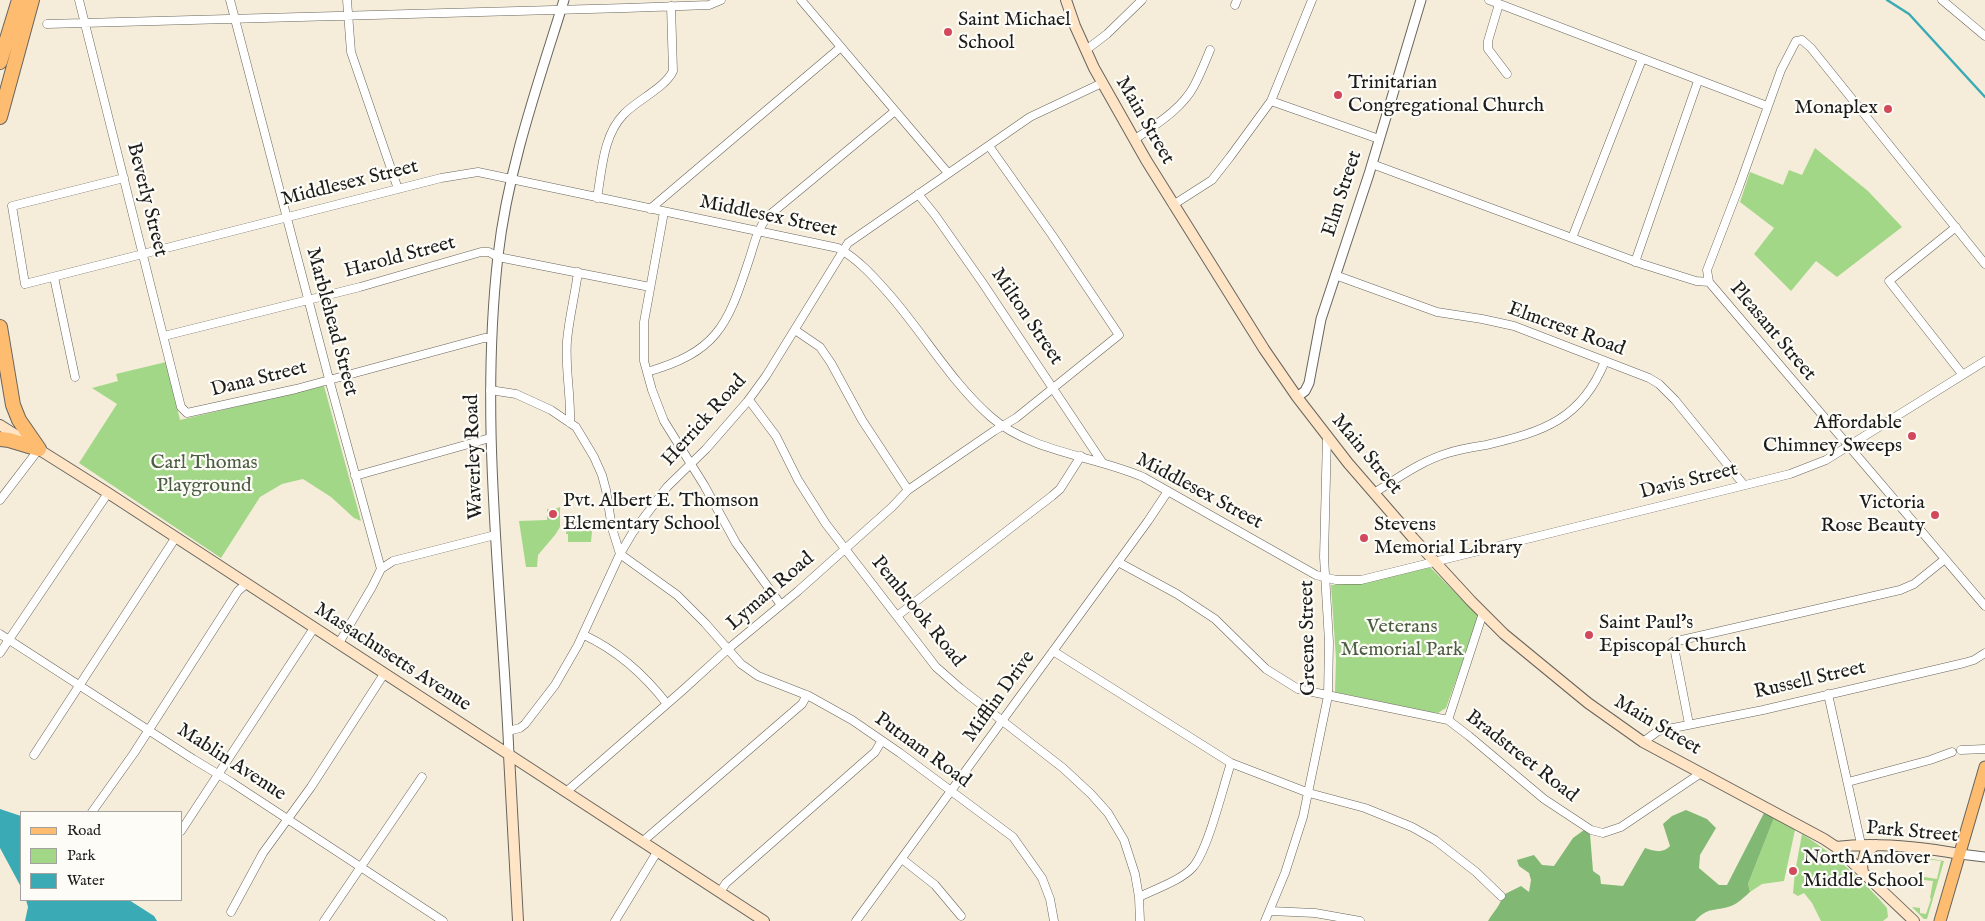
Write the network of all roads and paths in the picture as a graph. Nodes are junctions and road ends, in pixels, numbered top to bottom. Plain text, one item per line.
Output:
1 (19, 0) edge
2 (32, 0) edge
3 (79, 0) edge
4 (230, 0) edge
5 (347, 0) edge
6 (564, 0) edge
7 (721, 0) edge
8 (801, 0) edge
9 (1066, 0) edge
10 (1142, 0) edge
11 (1312, 0) edge
12 (1421, 0) edge
13 (1489, 0) edge
14 (1942, 0) edge
15 (1499, 4) junction
16 (671, 6) junction
17 (561, 10) junction
18 (348, 16) junction
19 (234, 19) junction
20 (85, 23) junction
21 (47, 24) dead end
22 (1985, 36) edge
23 (841, 47) junction
24 (1086, 50) junction
25 (1210, 50) dead end
26 (1642, 59) junction
27 (0, 62) edge
28 (1507, 74) dead end
29 (1698, 81) junction
30 (1102, 83) junction
31 (1271, 100) junction
32 (1768, 106) junction
33 (895, 111) junction
34 (0, 117) edge
35 (1380, 138) junction
36 (1134, 140) junction
37 (988, 146) junction
38 (1372, 164) junction
39 (948, 173) junction
40 (124, 178) junction
41 (512, 180) junction
42 (398, 188) junction
43 (918, 194) junction
44 (597, 198) junction
45 (1173, 205) junction
46 (650, 209) junction
47 (664, 212) junction
48 (286, 217) junction
49 (1956, 227) junction
50 (757, 231) junction
51 (1572, 238) junction
52 (843, 251) junction
53 (143, 254) junction
54 (498, 257) junction
55 (1635, 262) junction
56 (1985, 264) edge
57 (578, 272) junction
58 (1335, 275) junction
59 (54, 277) junction
60 (1709, 282) junction
61 (650, 287) junction
62 (308, 299) junction
63 (795, 330) junction
64 (164, 336) junction
65 (492, 338) junction
66 (1, 340) edge
67 (1605, 361) junction
68 (1985, 361) edge
69 (647, 372) junction
70 (1962, 374) junction
71 (75, 377) dead end
72 (329, 379) junction
73 (1054, 387) junction
74 (490, 390) junction
75 (1297, 397) junction
76 (749, 400) junction
77 (181, 407) joint
78 (570, 422) junction
79 (0, 425) edge
80 (1003, 426) junction
81 (1327, 436) junction
82 (490, 438) junction
83 (0, 439) edge
84 (1848, 445) junction
85 (39, 449) junction
86 (1081, 456) junction
87 (1102, 462) junction
88 (690, 464) junction
89 (355, 476) junction
90 (1744, 485) junction
91 (908, 490) junction
92 (1168, 491) junction
93 (108, 493) junction
94 (1374, 493) junction
95 (0, 500) edge
96 (495, 535) junction
97 (176, 537) junction
98 (844, 549) junction
99 (620, 554) junction
100 (1945, 559) junction
101 (1435, 561) junction
102 (1118, 562) junction
103 (381, 569) junction
104 (1325, 578) junction
105 (246, 584) junction
106 (781, 605) junction
107 (1985, 606) edge
108 (1483, 613) junction
109 (897, 616) junction
110 (314, 628) junction
111 (0, 634) edge
112 (584, 635) junction
113 (8, 639) junction
114 (339, 643) junction
115 (728, 649) junction
116 (1053, 651) junction
117 (0, 653) edge
118 (1985, 653) edge
119 (384, 674) junction
120 (79, 686) junction
121 (1828, 694) junction
122 (807, 695) junction
123 (1328, 696) junction
124 (667, 704) junction
125 (1003, 720) junction
126 (1448, 720) junction
127 (1689, 724) junction
128 (149, 730) junction
129 (508, 731) junction
130 (881, 742) junction
131 (1643, 742) junction
132 (1985, 748) edge
133 (1961, 750) dead end
134 (1952, 752) dead end
135 (509, 755) junction
136 (34, 756) dead end
137 (1231, 763) junction
138 (1985, 767) edge
139 (1700, 772) junction
140 (219, 774) junction
141 (422, 777) dead end
142 (1848, 782) junction
143 (566, 792) junction
144 (951, 792) junction
145 (1309, 793) junction
146 (93, 811) edge
147 (288, 819) junction
148 (182, 830) edge
149 (642, 842) junction
150 (1861, 844) junction
151 (1876, 845) junction
152 (1836, 847) junction
153 (657, 852) junction
154 (1960, 854) junction
155 (1985, 857) edge
156 (902, 859) junction
157 (361, 866) junction
158 (1864, 872) junction
159 (720, 892) junction
160 (1501, 896) dead end
161 (1139, 897) junction
162 (231, 912) dead end
163 (1270, 912) junction
164 (961, 916) dead end
165 (324, 921) edge
166 (443, 921) edge
167 (518, 921) edge
168 (615, 921) edge
169 (764, 921) edge
170 (856, 921) edge
171 (1054, 921) edge
172 (1140, 921) edge
173 (1265, 921) edge
174 (1360, 921) edge
175 (1914, 921) edge
176 (1940, 921) edge

1 - 27 highway
2 - 34 highway
3 - 20 street, Beverly Street
4 - 19 street, Marblehead Street
5 - 18 street
6 - 17 street, Waverley Road
7 - 16 street
8 - 23 street
9 - 24 main road, Main Street
10 - 24 street
11 - 31 street
12 - 35 street, Elm Street
13 - 15 street
14 - 22 street
15 - 26 street
15 - 28 street
16 - 17 street
16 - 44 street
17 - 18 street
17 - 41 street, Waverley Road
18 - 19 street
18 - 42 street
19 - 20 street
19 - 48 street, Marblehead Street
20 - 21 street
20 - 40 street, Beverly Street
23 - 33 street
23 - 46 street
24 - 30 main road, Main Street
25 - 36 street
26 - 29 street
26 - 51 street
29 - 32 street
29 - 55 street
30 - 36 main road, Main Street
30 - 37 street, Herrick Road
31 - 35 street
31 - 45 street
32 - 49 street
32 - 60 street
33 - 39 street
33 - 50 street
35 - 38 street, Elm Street
36 - 45 main road, Main Street
37 - 39 street, Herrick Road
37 - 73 street, Lyman Road
38 - 51 street, Pleasant Street
38 - 58 street, Elm Street
39 - 43 street, Herrick Road
40 - 53 street, Beverly Street
40 - 59 street, Middlesex Street
41 - 42 street, Middlesex Street
41 - 44 street, Middlesex Street
41 - 54 street, Waverley Road
42 - 48 street, Middlesex Street
43 - 52 street, Herrick Road
43 - 73 street, Milton Street
44 - 46 street, Middlesex Street
45 - 75 main road, Main Street
46 - 47 street, Middlesex Street
47 - 50 street, Middlesex Street
47 - 61 street
48 - 53 street, Middlesex Street
48 - 62 street, Marblehead Street
49 - 56 street
49 - 70 street
50 - 52 street, Middlesex Street
50 - 69 street
51 - 55 street, Pleasant Street
52 - 63 street, Herrick Road
52 - 80 street, Middlesex Street
53 - 59 street, Middlesex Street
53 - 64 street, Beverly Street
54 - 57 street, Harold Street
54 - 62 street, Harold Street
54 - 65 street, Waverley Road
55 - 60 street, Pleasant Street
57 - 61 street, Harold Street
57 - 78 street
58 - 67 street, Elmcrest Road
58 - 75 street, Elm Street
59 - 71 street
60 - 84 street, Pleasant Street
61 - 69 street
62 - 64 street, Harold Street
62 - 72 street, Marblehead Street
63 - 76 street, Herrick Road
63 - 91 street
64 - 77 street, Beverly Street
65 - 72 street, Dana Street
65 - 74 street, Waverley Road
66 - 85 highway
67 - 90 street, Elmcrest Road
67 - 94 street
68 - 70 street, Davis Street
69 - 88 street
70 - 84 street, Davis Street
72 - 77 street, Dana Street
72 - 89 street, Marblehead Street
73 - 80 street, Lyman Road
73 - 87 street, Milton Street
74 - 78 street
74 - 82 street, Waverley Road
75 - 81 main road, Main Street
76 - 88 street, Herrick Road
76 - 98 street, Pembrook Road
78 - 99 street
79 - 85 main road, Massachusetts Avenue
80 - 86 street, Middlesex Street
80 - 91 street, Lyman Road
81 - 94 main road, Main Street
81 - 104 street, Greene Street
82 - 89 street
82 - 96 street, Waverley Road
83 - 85 highway
84 - 90 street, Davis Street
84 - 100 street, Pleasant Street
85 - 93 main road, Massachusetts Avenue
85 - 95 street
86 - 87 street, Middlesex Street
86 - 109 street
87 - 92 street, Middlesex Street
88 - 99 street, Herrick Road
88 - 106 street
89 - 103 street, Marblehead Street
90 - 101 street, Davis Street
91 - 98 street, Lyman Road
92 - 102 street, Mifflin Drive
92 - 104 street, Middlesex Street
93 - 97 main road, Massachusetts Avenue
93 - 113 street
94 - 101 main road, Main Street
96 - 103 street
96 - 129 street, Waverley Road
97 - 105 main road, Massachusetts Avenue
97 - 120 street
98 - 106 street, Lyman Road
98 - 109 street, Pembrook Road
99 - 112 street, Herrick Road
99 - 115 street, Putnam Road
100 - 107 street, Pleasant Street
100 - 127 street
101 - 104 street, Middlesex Street
101 - 108 main road, Main Street
102 - 116 street, Mifflin Drive
102 - 123 street, Bradstreet Road
103 - 114 street
104 - 123 street, Greene Street
105 - 110 main road, Massachusetts Avenue
105 - 128 street
106 - 115 street, Lyman Road
108 - 126 street
108 - 131 main road, Main Street
109 - 125 street, Pembrook Road
110 - 114 main road, Massachusetts Avenue
110 - 140 street
111 - 113 street, Mablin Avenue
112 - 124 street
112 - 129 street, Herrick Road
113 - 117 street
113 - 120 street, Mablin Avenue
114 - 119 main road, Massachusetts Avenue
115 - 122 street, Putnam Road
115 - 124 street, Lyman Road
116 - 125 street, Mifflin Drive
116 - 137 street
118 - 121 street, Russell Street
119 - 135 main road, Massachusetts Avenue
119 - 147 street
120 - 128 street, Mablin Avenue
120 - 136 street
121 - 127 street, Russell Street
121 - 142 street
122 - 130 street, Putnam Road
122 - 149 street
123 - 126 street, Bradstreet Road
123 - 145 street, Greene Street
124 - 143 street, Lyman Road
125 - 144 street, Mifflin Drive
125 - 161 street, Pembrook Road
126 - 139 street, Bradstreet Road
127 - 131 street, Russell Street
128 - 140 street, Mablin Avenue
128 - 146 street
129 - 135 street, Waverley Road
130 - 144 street, Putnam Road
130 - 159 street
131 - 139 main road, Main Street
132 - 133 street
134 - 142 street
135 - 143 main road, Massachusetts Avenue
135 - 167 main road, Waverley Road
137 - 145 street
137 - 161 street
138 - 154 main road
139 - 152 main road, Main Street
140 - 147 street, Mablin Avenue
140 - 148 street
141 - 157 street
142 - 150 street
143 - 149 main road, Massachusetts Avenue
144 - 156 street, Mifflin Drive
144 - 171 street, Putnam Road
145 - 160 street
145 - 163 street, Greene Street
147 - 157 street, Mablin Avenue
147 - 162 street
149 - 153 main road, Massachusetts Avenue
150 - 151 main road, Park Street
150 - 152 main road, Park Street
151 - 154 main road, Park Street
151 - 158 main road
152 - 158 main road, Main Street
153 - 159 main road, Massachusetts Avenue
153 - 168 street
154 - 155 street, Park Street
154 - 176 main road
156 - 164 street
156 - 170 street, Mifflin Drive
157 - 165 street
157 - 166 street, Mablin Avenue
158 - 175 main road, Main Street
159 - 169 main road, Massachusetts Avenue
161 - 172 street, Pembrook Road
163 - 173 street, Greene Street
163 - 174 street

